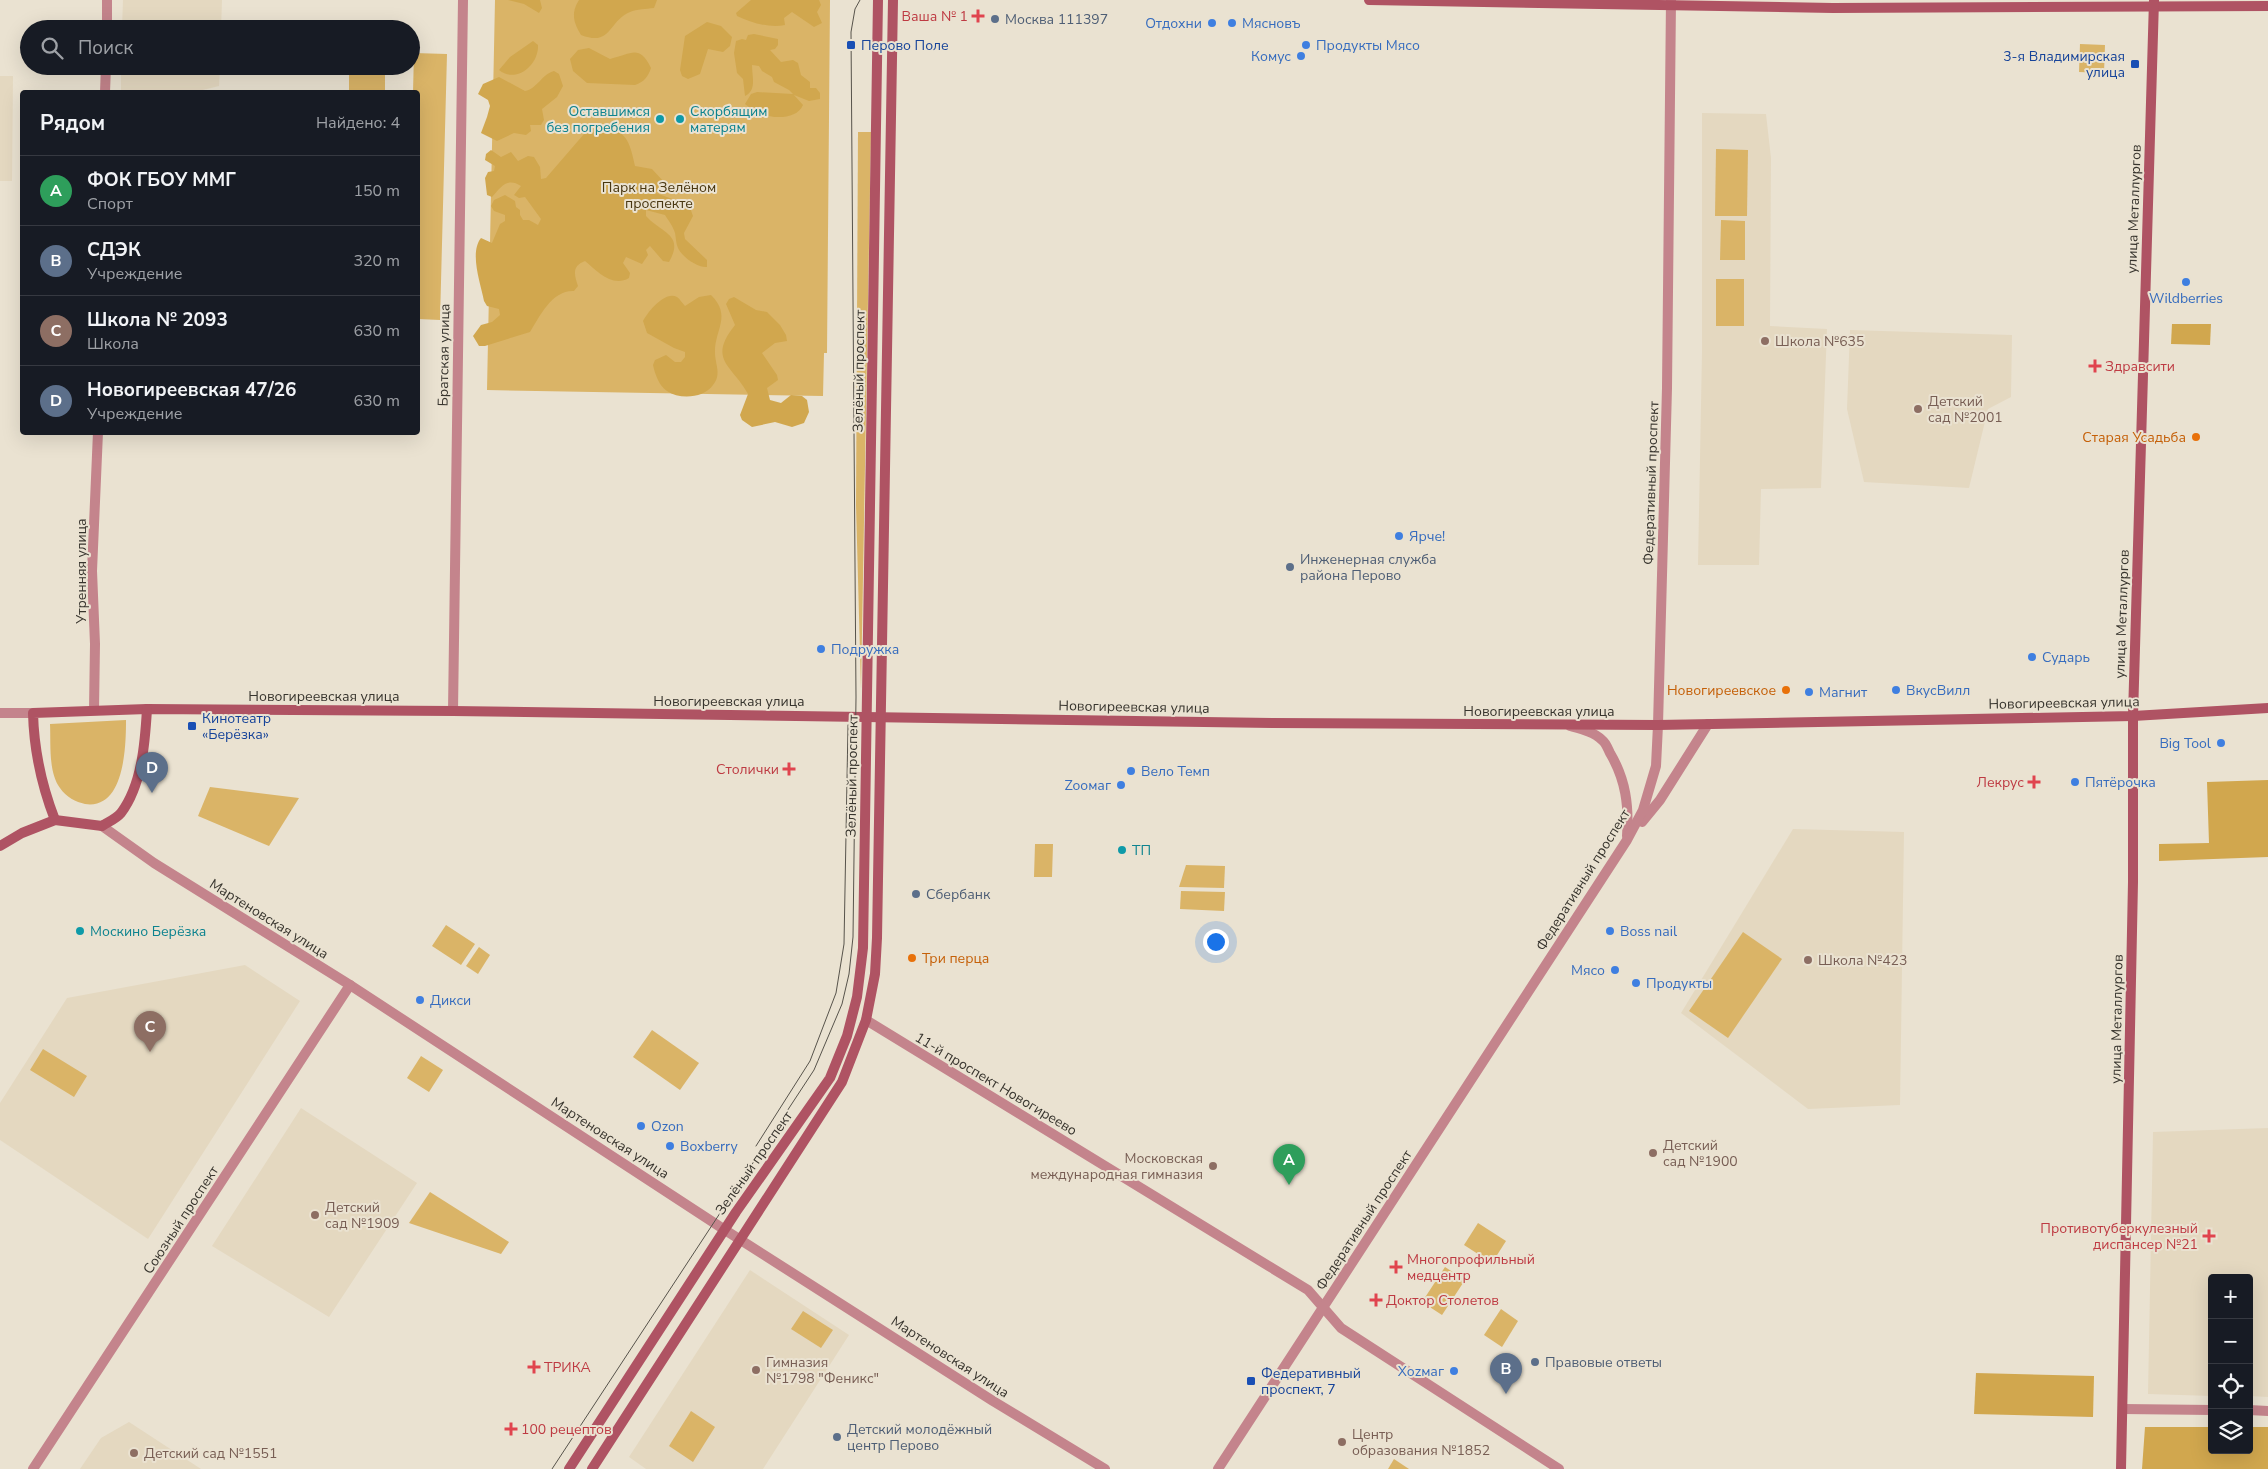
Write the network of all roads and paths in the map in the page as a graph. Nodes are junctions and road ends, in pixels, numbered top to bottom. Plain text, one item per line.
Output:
1 (107, 0) edge
2 (463, 0) edge
3 (878, 0) edge
4 (893, 0) edge
5 (1369, 0) edge
6 (1671, 3) edge
7 (2154, 3) edge
8 (2268, 6) edge
9 (107, 20) edge
10 (106, 75) edge
11 (105, 90) edge
12 (98, 435) edge
13 (2268, 708) edge
14 (147, 709) junction
15 (94, 710) junction
16 (453, 711) junction
17 (33, 712) junction
18 (0, 713) edge
19 (866, 716) junction
20 (881, 716) junction
21 (2132, 716) junction
22 (1708, 724) junction
23 (1567, 725) junction
24 (1658, 725) junction
25 (55, 820) junction
26 (102, 826) junction
27 (1627, 840) junction
28 (0, 846) edge
29 (350, 985) junction
30 (866, 1020) junction
31 (725, 1230) junction
32 (741, 1239) junction
33 (1323, 1307) junction
34 (2123, 1409) junction
35 (2208, 1410) edge
36 (2253, 1410) edge
37 (2268, 1411) edge
38 (33, 1469) edge
39 (569, 1469) edge
40 (592, 1469) edge
41 (1105, 1469) edge
42 (1218, 1469) edge
43 (1559, 1469) edge
44 (2121, 1469) edge

1 - 9 street
2 - 16 street, Братская улица
3 - 19 main road, Зелёный проспект
4 - 20 main road, Зелёный проспект
5 - 6 main road
6 - 7 main road
6 - 24 street, Федеративный проспект
7 - 8 main road
7 - 21 main road, улица Металлургов
10 - 11 street
12 - 15 street, Утренняя улица
13 - 21 main road, Новогиреевская улица
14 - 15 main road, Новогиреевская улица
14 - 16 main road, Новогиреевская улица
14 - 26 main road
15 - 17 main road, Новогиреевская улица
16 - 19 main road, Новогиреевская улица
17 - 18 street, Новогиреевская улица
17 - 25 main road
19 - 20 main road, Новогиреевская улица
19 - 31 main road, Зелёный проспект
20 - 23 main road, Новогиреевская улица
20 - 30 main road, Зелёный проспект
21 - 22 main road, Новогиреевская улица
21 - 34 main road, улица Металлургов
22 - 24 main road, Новогиреевская улица
22 - 27 street
23 - 24 main road, Новогиреевская улица
23 - 27 street
24 - 27 street, Федеративный проспект
25 - 26 main road
25 - 28 main road
26 - 29 street, Мартеновская улица
27 - 33 street, Федеративный проспект
29 - 31 street, Мартеновская улица
29 - 38 street, Союзный проспект
30 - 32 main road, Зелёный проспект
30 - 33 street, 11-й проспект Новогиреево
31 - 32 street, Мартеновская улица
31 - 39 main road, Зелёный проспект
32 - 40 main road, Зелёный проспект
32 - 41 street, Мартеновская улица
33 - 42 street, Федеративный проспект
33 - 43 street, 11-й проспект Новогиреево
34 - 35 street
34 - 44 main road, улица Металлургов
36 - 37 street

